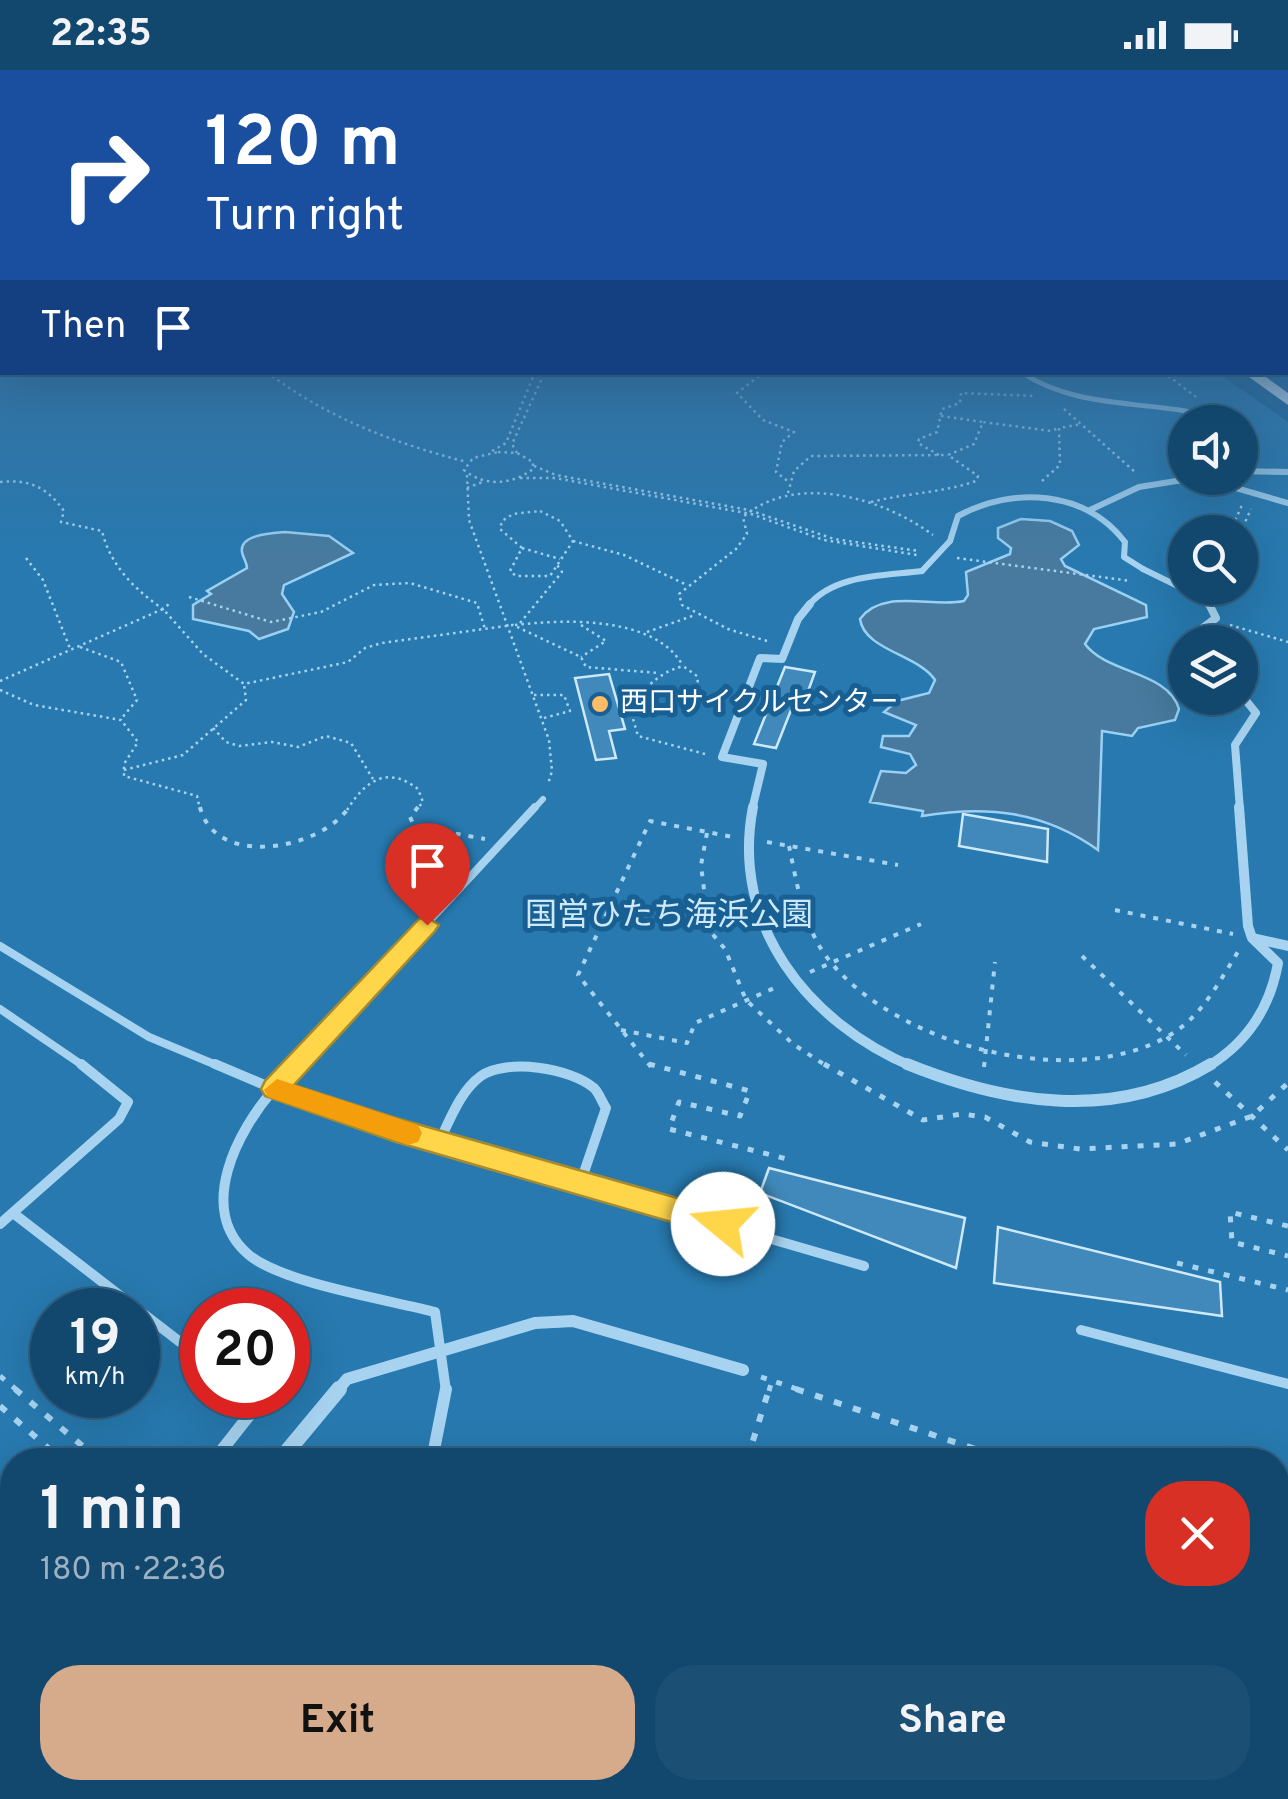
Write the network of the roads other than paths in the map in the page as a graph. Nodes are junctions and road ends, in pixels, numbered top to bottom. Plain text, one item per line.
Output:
1 (1075, 397) edge
2 (1168, 407) edge
3 (1258, 471) edge
4 (1288, 472) edge
5 (1168, 482) edge
6 (1258, 495) edge
7 (1288, 503) edge
8 (1090, 510) junction
9 (1211, 625) edge
10 (1255, 715) edge
11 (543, 799) road end
12 (1252, 938) junction
13 (0, 946) edge
14 (1288, 946) edge
15 (0, 1009) edge
16 (274, 1089) junction
17 (439, 1142) junction
18 (582, 1181) junction
19 (12, 1213) junction
20 (0, 1224) edge
21 (864, 1266) dead end
22 (1081, 1330) dead end
23 (180, 1342) edge
24 (445, 1348) junction
25 (742, 1370) road end
26 (1288, 1384) edge
27 (246, 1418) edge
28 (223, 1448) edge
29 (290, 1448) edge
30 (435, 1448) edge

1 - 2 street
3 - 4 street
5 - 8 street
6 - 7 street
8 - 9 street, bridge
8 - 12 street, bridge
10 - 12 street
11 - 16 lane
12 - 14 street
13 - 16 lane
15 - 19 lane
16 - 17 lane
16 - 24 lane
17 - 18 lane
17 - 18 lane
18 - 21 lane
19 - 20 lane
19 - 23 lane
22 - 26 lane
24 - 25 street
24 - 29 street
24 - 30 lane
27 - 28 lane

